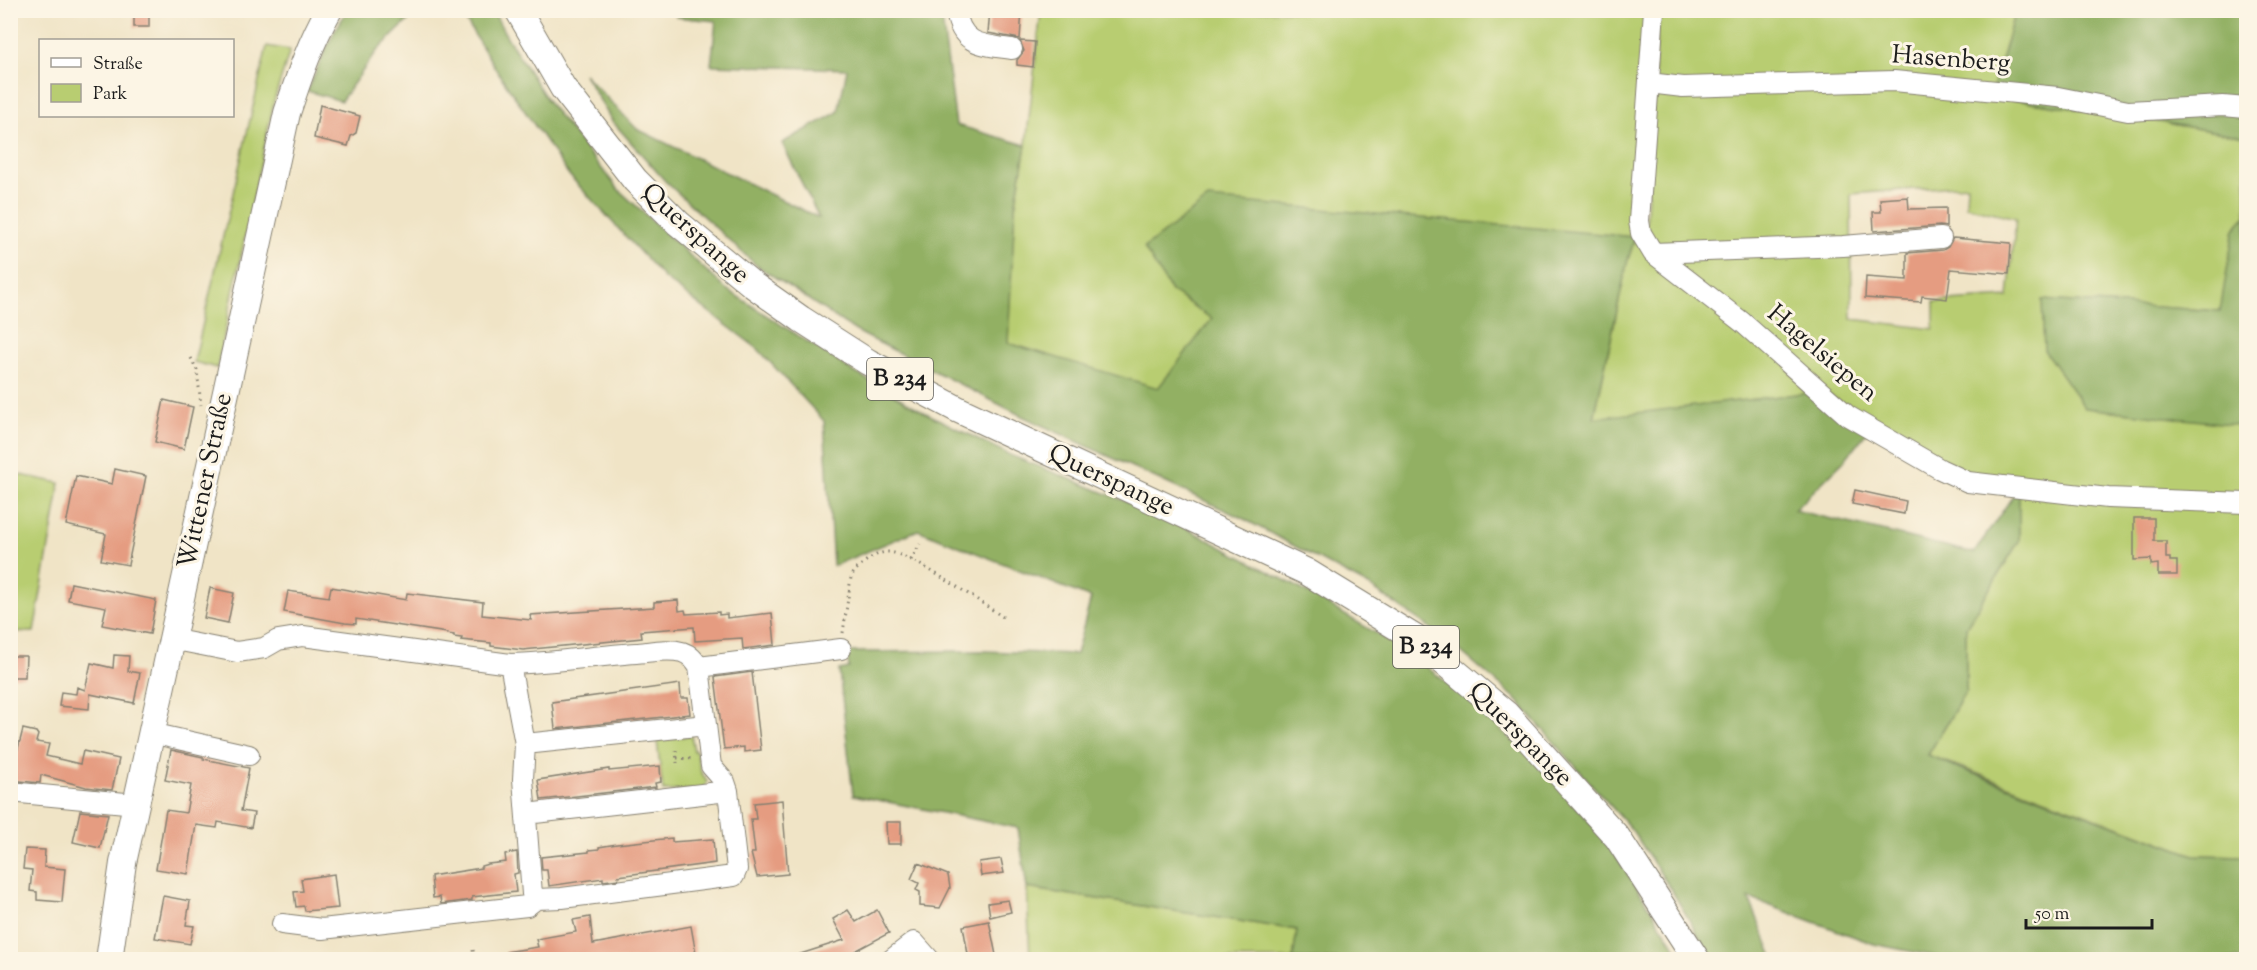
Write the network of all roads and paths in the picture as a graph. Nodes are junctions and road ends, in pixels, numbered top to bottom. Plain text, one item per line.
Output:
1 (329, 10) edge
2 (518, 10) edge
3 (956, 10) edge
4 (1654, 10) edge
5 (1012, 49) dead end
6 (1649, 83) junction
7 (2247, 108) edge
8 (1941, 238) dead end
9 (1653, 254) junction
10 (191, 358) dead end
11 (218, 422) junction
12 (2247, 503) edge
13 (920, 544) dead end
14 (911, 560) junction
15 (1003, 616) dead end
16 (171, 639) junction
17 (841, 649) joint
18 (510, 664) junction
19 (699, 668) junction
20 (706, 724) junction
21 (152, 733) junction
22 (525, 744) junction
23 (676, 750) dead end
24 (249, 755) dead end
25 (678, 763) dead end
26 (728, 791) junction
27 (10, 792) edge
28 (136, 804) junction
29 (526, 814) junction
30 (536, 899) junction
31 (282, 924) dead end
32 (473, 950) dead end
33 (109, 960) edge
34 (475, 960) edge
35 (891, 960) edge
36 (930, 960) edge
37 (1697, 960) edge

1 - 11 main road, Wittener Straße
2 - 37 main road, Querspange / B 234
3 - 5 street
4 - 6 street, Hagelsiepen
6 - 7 street, Hasenberg
6 - 9 street, Hagelsiepen
8 - 9 street
9 - 12 street, Hagelsiepen
10 - 11 path
11 - 16 main road, Wittener Straße
13 - 14 path
14 - 15 path
14 - 17 path
16 - 18 street
16 - 21 main road, Wittener Straße
17 - 19 street
18 - 19 street
18 - 22 street
19 - 20 street
20 - 22 street
20 - 26 street
21 - 24 street
21 - 28 main road, Wittener Straße
22 - 29 street
23 - 25 path
26 - 29 street
26 - 30 street
27 - 28 street
28 - 33 main road, Wittener Straße
29 - 30 street
30 - 31 street
32 - 34 path
35 - 36 street

